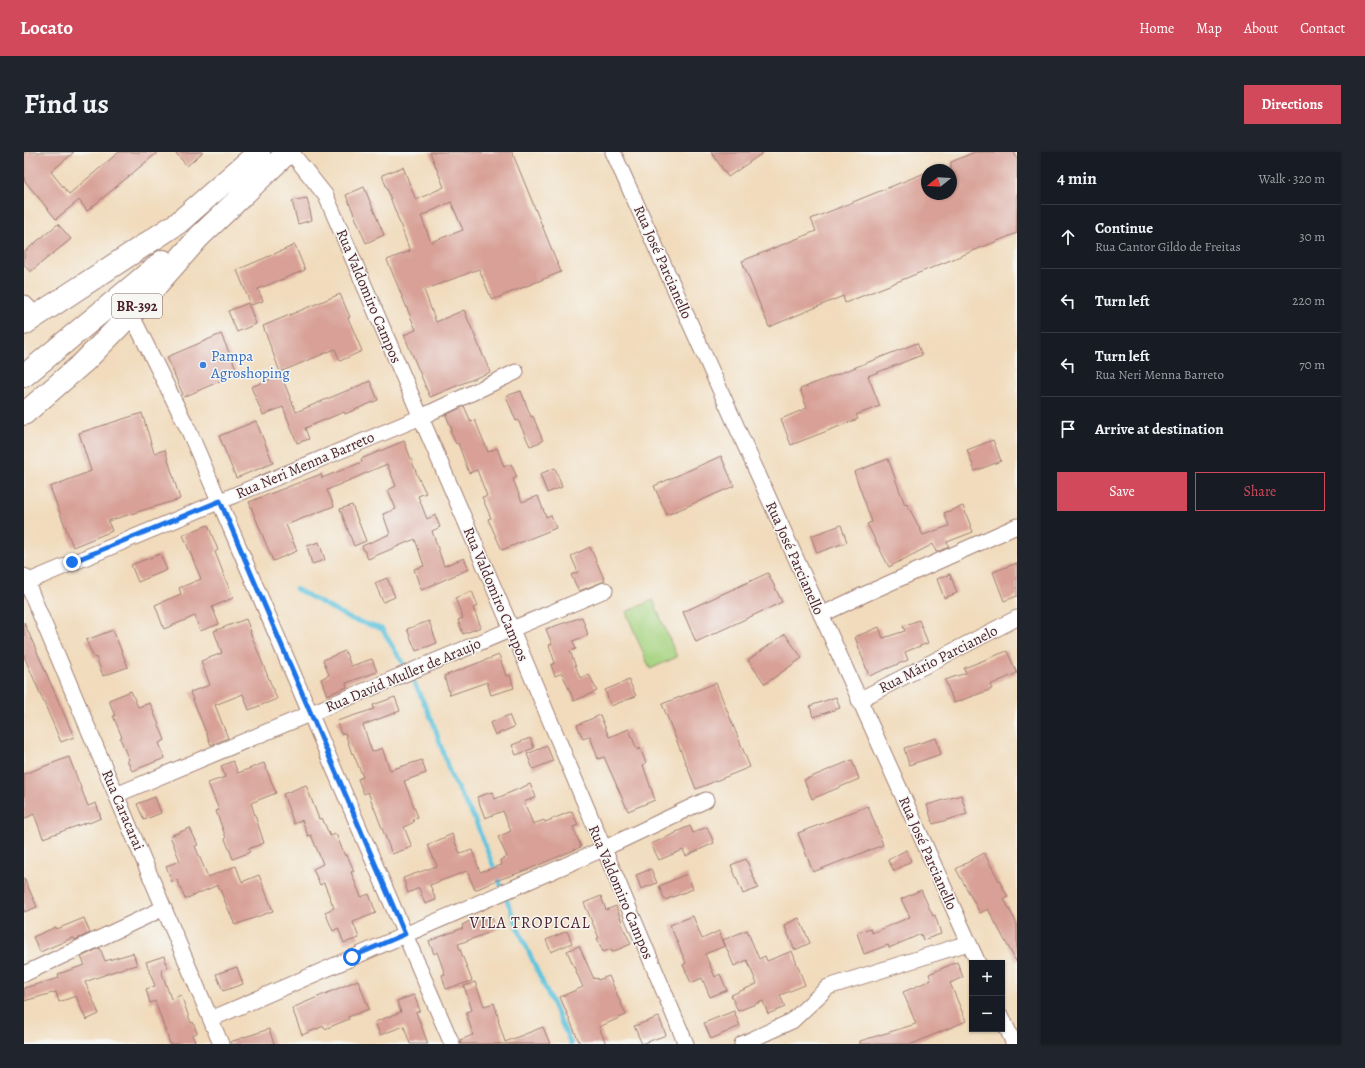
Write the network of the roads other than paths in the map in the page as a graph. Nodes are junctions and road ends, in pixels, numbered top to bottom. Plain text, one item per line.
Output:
1 (259, 152) edge
2 (290, 152) edge
3 (614, 152) edge
4 (246, 193) junction
5 (28, 314) edge
6 (131, 314) junction
7 (516, 372) dead end
8 (24, 376) edge
9 (24, 414) edge
10 (421, 417) junction
11 (220, 501) junction
12 (1017, 526) edge
13 (25, 579) edge
14 (605, 590) dead end
15 (821, 615) junction
16 (1017, 618) edge
17 (512, 630) junction
18 (859, 700) junction
19 (310, 714) junction
20 (116, 795) junction
21 (706, 800) dead end
22 (603, 849) junction
23 (164, 908) junction
24 (405, 934) junction
25 (968, 942) junction
26 (977, 960) edge
27 (24, 974) edge
28 (210, 1019) junction
29 (1005, 1024) edge
30 (221, 1044) edge
31 (452, 1044) edge
32 (686, 1044) edge
33 (742, 1044) edge
34 (1014, 1044) edge

1 - 5 highway, BR-392
2 - 4 highway, BR-392
2 - 10 street, Rua Valdomiro Campos
3 - 15 street, Rua José Parcianello
4 - 6 highway, BR-392
4 - 8 highway, BR-392 / BR-392
6 - 9 highway, BR-392
6 - 11 street
7 - 10 street, Rua Neri Menna Barreto
10 - 11 street, Rua Neri Menna Barreto
10 - 17 street, Rua Valdomiro Campos
11 - 13 street, Rua Neri Menna Barreto
11 - 19 street
12 - 15 street
13 - 20 street, Rua Caracarai
14 - 17 street, Rua David Muller de Araujo
15 - 18 street, Rua José Parcianello
16 - 18 street, Rua Mário Parcianelo
17 - 19 street, Rua David Muller de Araujo
17 - 22 street, Rua Valdomiro Campos
18 - 25 street, Rua José Parcianello
19 - 20 street, Rua David Muller de Araujo
19 - 24 street
20 - 23 street, Rua Caracarai
21 - 22 street
22 - 24 street
22 - 32 street, Rua Valdomiro Campos
23 - 27 street
23 - 28 street, Rua Caracarai
24 - 28 street
24 - 31 street
25 - 26 street, Rua José Parcianello
25 - 33 street
28 - 30 street, Rua Caracarai
29 - 34 street

